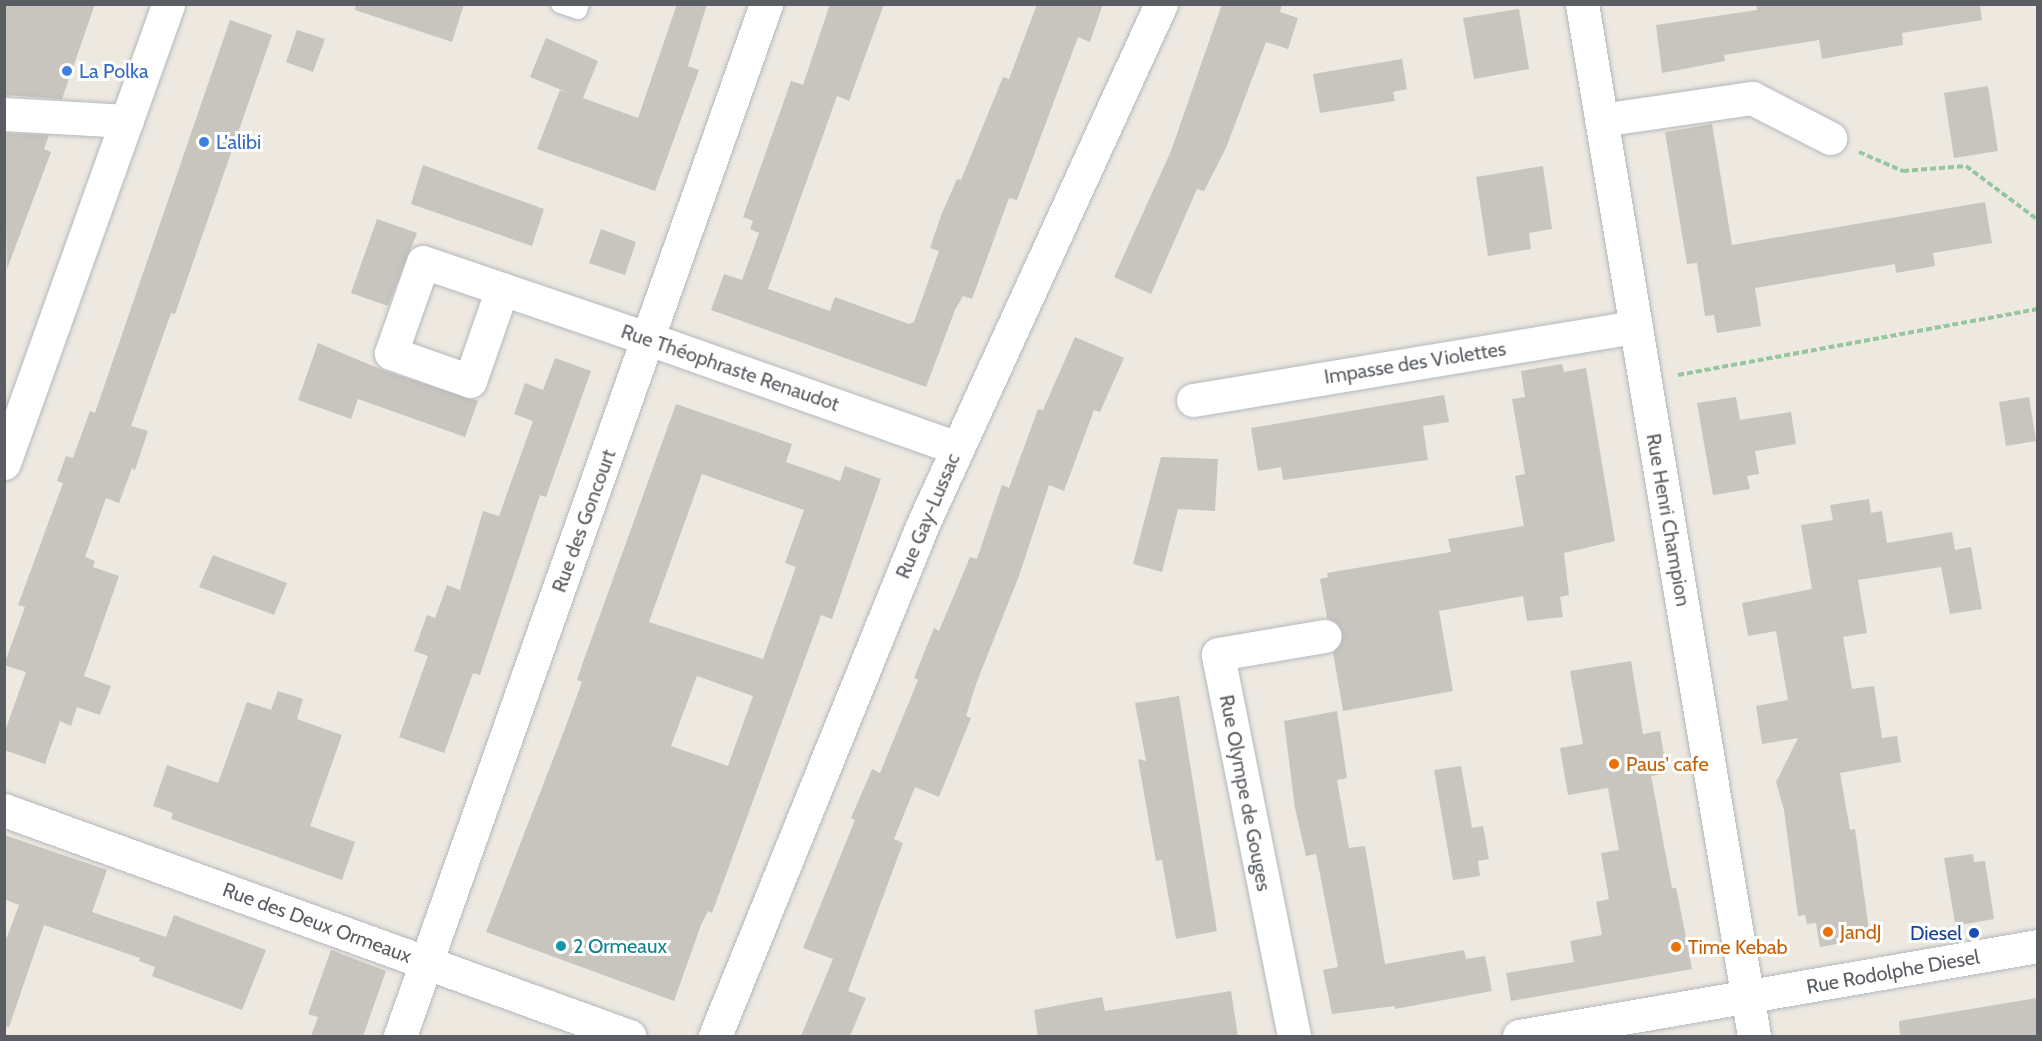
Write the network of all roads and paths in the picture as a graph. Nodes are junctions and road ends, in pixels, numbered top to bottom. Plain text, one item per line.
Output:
1 (168, 4) edge
2 (560, 4) edge
3 (580, 4) edge
4 (766, 4) edge
5 (1161, 4) edge
6 (1582, 4) edge
7 (4, 114) edge
8 (1601, 120) junction
9 (127, 121) junction
10 (1830, 138) joint
11 (2037, 220) edge
12 (502, 289) dead end
13 (2037, 309) edge
14 (1636, 327) junction
15 (649, 339) junction
16 (1645, 381) junction
17 (1193, 400) dead end
18 (957, 448) junction
19 (4, 463) edge
20 (1323, 636) dead end
21 (4, 810) edge
22 (2037, 946) edge
23 (426, 963) junction
24 (1748, 998) junction
25 (400, 1036) edge
26 (629, 1036) edge
27 (716, 1036) edge
28 (1294, 1036) edge
29 (1519, 1036) edge
30 (1754, 1036) edge

1 - 9 street
2 - 3 lane
4 - 15 street, Rue des Goncourt
5 - 18 street, Rue Gay-Lussac
6 - 8 street, Rue Henri Champion
7 - 9 street
8 - 10 street
8 - 14 street, Rue Henri Champion
9 - 19 street
10 - 11 path
12 - 15 street, Rue Théophraste Renaudot
13 - 16 path
14 - 16 street, Rue Henri Champion
14 - 17 street, Impasse des Violettes
15 - 18 street, Rue Théophraste Renaudot
15 - 23 street, Rue des Goncourt
16 - 24 street, Rue Henri Champion
18 - 27 street, Rue Gay-Lussac
20 - 28 street, Rue Olympe de Gouges
21 - 23 street, Rue des Deux Ormeaux
22 - 24 street, Rue Rodolphe Diesel
23 - 25 street, Rue des Goncourt
23 - 26 street, Rue des Deux Ormeaux
24 - 29 street, Rue Rodolphe Diesel
24 - 30 street, Rue Henri Champion

